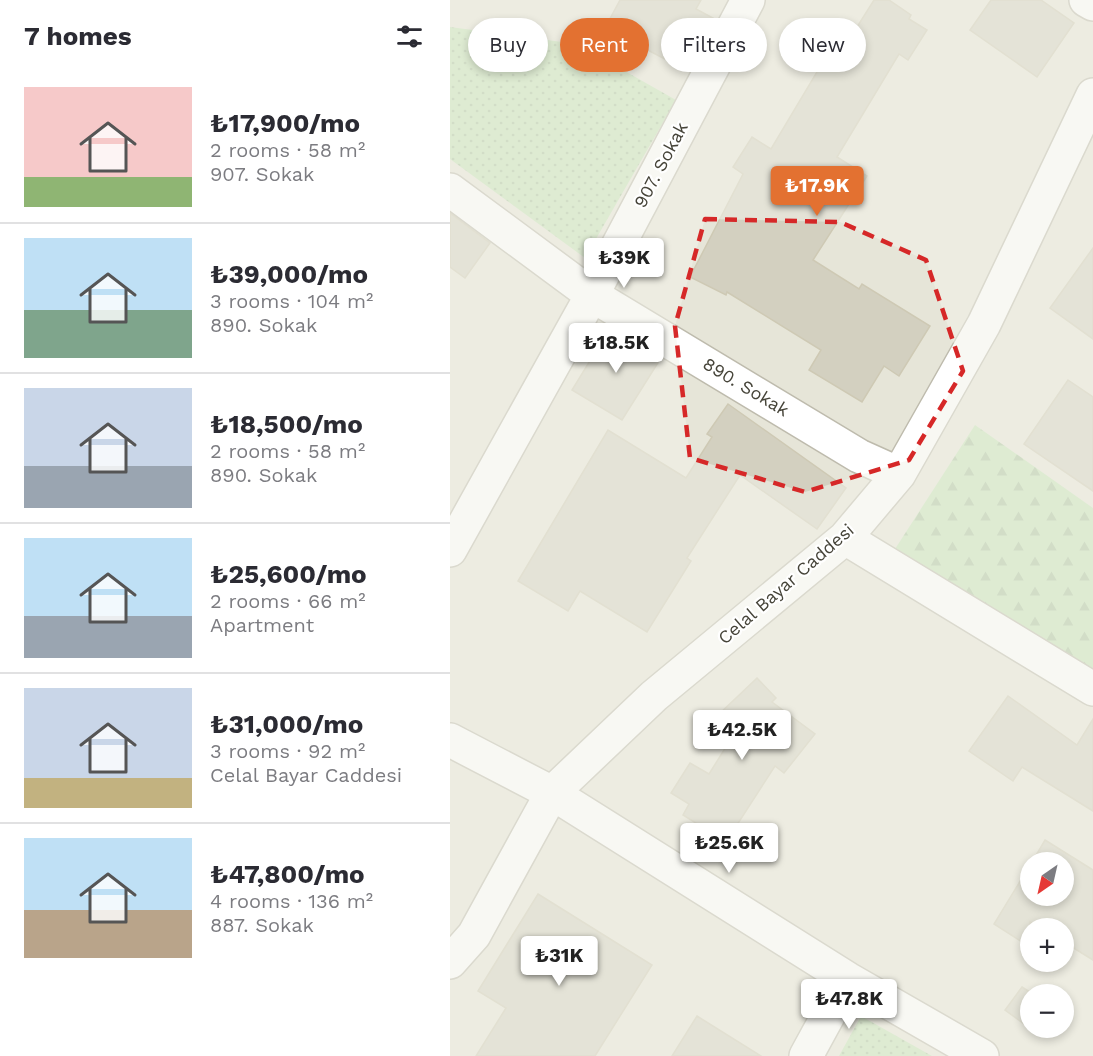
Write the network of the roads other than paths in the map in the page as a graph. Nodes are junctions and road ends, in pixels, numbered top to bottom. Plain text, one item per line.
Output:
1 (748, 0) edge
2 (1086, 0) edge
3 (1093, 4) edge
4 (1093, 95) edge
5 (450, 190) edge
6 (592, 295) junction
7 (899, 474) junction
8 (845, 538) junction
9 (450, 550) edge
10 (1093, 688) edge
11 (450, 740) edge
12 (552, 793) junction
13 (450, 962) edge
14 (848, 979) junction
15 (806, 1056) edge
16 (982, 1056) edge

1 - 6 street, 907. Sokak
2 - 3 street
4 - 7 street, Celal Bayar Caddesi
5 - 6 street, 890. Sokak
6 - 7 street, 890. Sokak
6 - 9 street, 907. Sokak
7 - 8 street, Celal Bayar Caddesi
8 - 10 street
8 - 12 street, Celal Bayar Caddesi
11 - 12 street
12 - 13 street, Celal Bayar Caddesi
12 - 14 street
14 - 15 street
14 - 16 street

